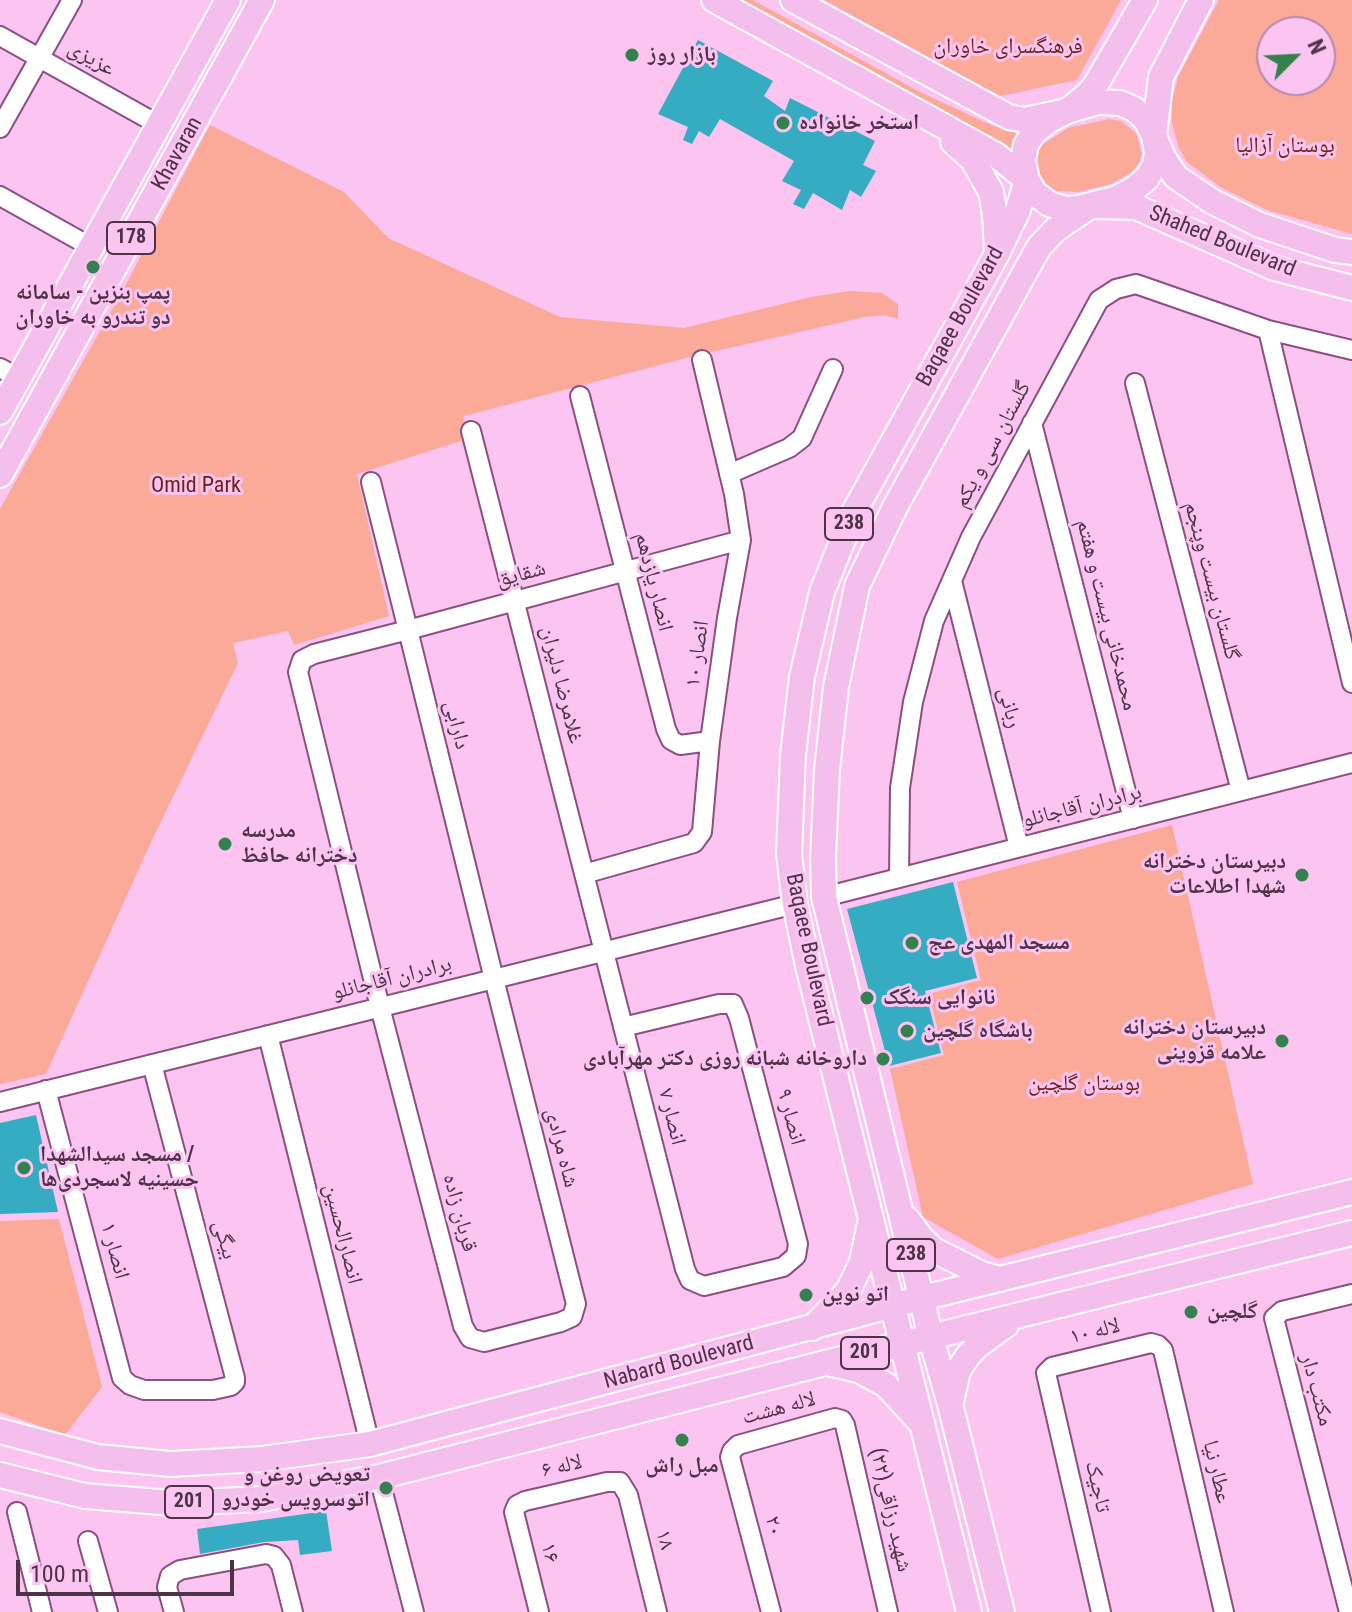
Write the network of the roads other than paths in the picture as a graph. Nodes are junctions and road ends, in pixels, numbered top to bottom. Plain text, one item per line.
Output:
1 (72, 0) edge
2 (228, 0) edge
3 (262, 0) edge
4 (714, 0) edge
5 (793, 0) edge
6 (1145, 0) edge
7 (1201, 0) edge
8 (0, 36) edge
9 (41, 59) junction
10 (1067, 111) junction
11 (927, 118) junction
12 (159, 125) junction
13 (0, 128) edge
14 (1154, 136) junction
15 (1027, 180) junction
16 (0, 196) edge
17 (1090, 206) junction
18 (91, 247) junction
19 (1352, 252) edge
20 (997, 254) junction
21 (1352, 288) edge
22 (1268, 330) junction
23 (1352, 350) edge
24 (702, 360) dead end
25 (833, 369) dead end
26 (9, 373) edge
27 (1135, 383) dead end
28 (580, 396) dead end
29 (0, 412) edge
30 (1032, 423) junction
31 (471, 431) dead end
32 (729, 474) junction
33 (0, 475) edge
34 (371, 482) dead end
35 (741, 540) junction
36 (625, 571) junction
37 (952, 581) junction
38 (515, 601) junction
39 (408, 630) junction
40 (1352, 683) edge
41 (710, 741) junction
42 (1352, 763) edge
43 (1241, 791) junction
44 (1133, 819) junction
45 (1019, 847) junction
46 (584, 874) junction
47 (899, 878) junction
48 (824, 897) junction
49 (795, 904) junction
50 (604, 951) junction
51 (494, 979) junction
52 (380, 1007) junction
53 (623, 1027) junction
54 (268, 1035) junction
55 (152, 1064) junction
56 (46, 1090) junction
57 (0, 1102) edge
58 (1352, 1192) edge
59 (900, 1209) junction
60 (871, 1213) junction
61 (1352, 1233) edge
62 (1000, 1279) junction
63 (704, 1286) joint
64 (1352, 1294) edge
65 (922, 1298) junction
66 (894, 1305) junction
67 (1024, 1315) junction
68 (561, 1322) joint
69 (812, 1328) junction
70 (931, 1338) junction
71 (902, 1344) junction
72 (1158, 1345) joint
73 (825, 1363) junction
74 (1046, 1373) joint
75 (122, 1378) joint
76 (950, 1404) junction
77 (842, 1420) joint
78 (924, 1429) junction
79 (0, 1431) edge
80 (370, 1444) junction
81 (732, 1451) joint
82 (0, 1475) edge
83 (379, 1477) junction
84 (620, 1482) joint
85 (517, 1505) joint
86 (17, 1512) dead end
87 (88, 1541) dead end
88 (42, 1612) edge
89 (108, 1612) edge
90 (174, 1612) edge
91 (293, 1612) edge
92 (414, 1612) edge
93 (539, 1612) edge
94 (657, 1612) edge
95 (771, 1612) edge
96 (888, 1612) edge
97 (969, 1612) edge
98 (1002, 1612) edge
99 (1101, 1612) edge
100 (1224, 1612) edge
101 (1349, 1612) edge

1 - 9 street
2 - 12 main road, Khavaran / 178
3 - 33 main road, Khavaran / 178
4 - 11 main road
5 - 10 main road
6 - 10 main road
7 - 14 main road
8 - 9 street, عزیزی
9 - 12 street, عزیزی
9 - 13 street
10 - 14 main road
10 - 15 main road
11 - 15 main road
11 - 20 main road
12 - 18 main road, Khavaran / 178
14 - 17 main road
14 - 19 main road, Shahed Boulevard
15 - 17 main road
15 - 20 main road, Baqaee Boulevard / 238
16 - 18 street
17 - 21 main road, Shahed Boulevard
17 - 48 main road, Baqaee Boulevard / 238
18 - 26 main road, Khavaran / 178
20 - 49 main road, Baqaee Boulevard / 238
22 - 23 street, گلستان سی و یکم
22 - 30 street, گلستان سی و یکم
22 - 40 street
24 - 32 street, انصار ۱۰
25 - 32 street
26 - 29 main road, Khavaran / 178
27 - 43 street, گلستان بیست وپنجم
28 - 36 street, انصار یازدهم
30 - 37 street, گلستان سی و یکم
30 - 44 street, محمدخانی بیست و هفتم
31 - 38 street, غلامرضا دلیران
32 - 35 street, انصار ۱۰
34 - 39 street, دارابی
35 - 36 street, شقایق
35 - 41 street, انصار ۱۰
36 - 38 street, شقایق
36 - 41 street, انصار یازدهم
37 - 45 street, ربانی
37 - 47 street, گلستان سی و یکم
38 - 39 street, شقایق
38 - 46 street, غلامرضا دلیران
39 - 51 street, دارابی
39 - 52 street, شقایق
41 - 46 street, انصار ۱۰
42 - 43 street, برادران آقاجانلو
43 - 44 street, برادران آقاجانلو
44 - 45 street, برادران آقاجانلو
45 - 47 street, برادران آقاجانلو
46 - 50 street, غلامرضا دلیران
47 - 48 street, برادران آقاجانلو
48 - 49 main road
48 - 59 main road, Baqaee Boulevard / 238
49 - 50 street, برادران آقاجانلو
49 - 60 main road, Baqaee Boulevard / 238
50 - 51 street, برادران آقاجانلو
50 - 53 street, انصار ۷
51 - 52 street, برادران آقاجانلو
51 - 68 street, شاه مرادی
52 - 54 street, برادران آقاجانلو
52 - 68 street, قربان زاده
53 - 63 street, انصار ۷
53 - 63 street, انصار ۹
54 - 55 street, برادران آقاجانلو
54 - 80 street, انصارالحسین
55 - 56 street, برادران آقاجانلو
55 - 75 street, بیگی
56 - 57 street, برادران آقاجانلو
56 - 75 street, انصار ۱
58 - 62 main road, Nabard Boulevard / 201
59 - 62 main road
59 - 65 main road, Baqaee Boulevard / 238
60 - 66 main road, Baqaee Boulevard / 238
60 - 69 main road
61 - 67 main road, Nabard Boulevard / 201
62 - 65 main road, Nabard Boulevard / 201
64 - 101 street, مکتب دار
65 - 66 main road, Nabard Boulevard / 201
65 - 70 main road, Baqaee Boulevard / 238
66 - 69 main road, Nabard Boulevard / 201
66 - 71 main road, Baqaee Boulevard / 238
67 - 70 main road, Nabard Boulevard / 201
67 - 76 main road
69 - 80 main road, Nabard Boulevard / 201
70 - 71 main road, Nabard Boulevard / 201
70 - 76 main road, Baqaee Boulevard / 238
71 - 73 main road, Nabard Boulevard / 201
71 - 78 main road, Baqaee Boulevard / 238
72 - 74 street, لاله ۱۰
72 - 100 street, عطار نیا
73 - 78 main road
73 - 83 main road, Nabard Boulevard / 201
74 - 99 street, تاجیک
76 - 98 main road, Baqaee Boulevard / 238
77 - 81 street, لاله هشت
77 - 96 street, شهید رزاقی(۲۲)
78 - 97 main road, Baqaee Boulevard / 238
79 - 80 main road, Nabard Boulevard / 201
81 - 95 street, ۲۰
82 - 83 main road, Nabard Boulevard / 201
83 - 92 street
84 - 85 street, لاله ۶
84 - 94 street, ۱۸
85 - 93 street, ۱۶
86 - 88 street
87 - 89 street
90 - 91 street

